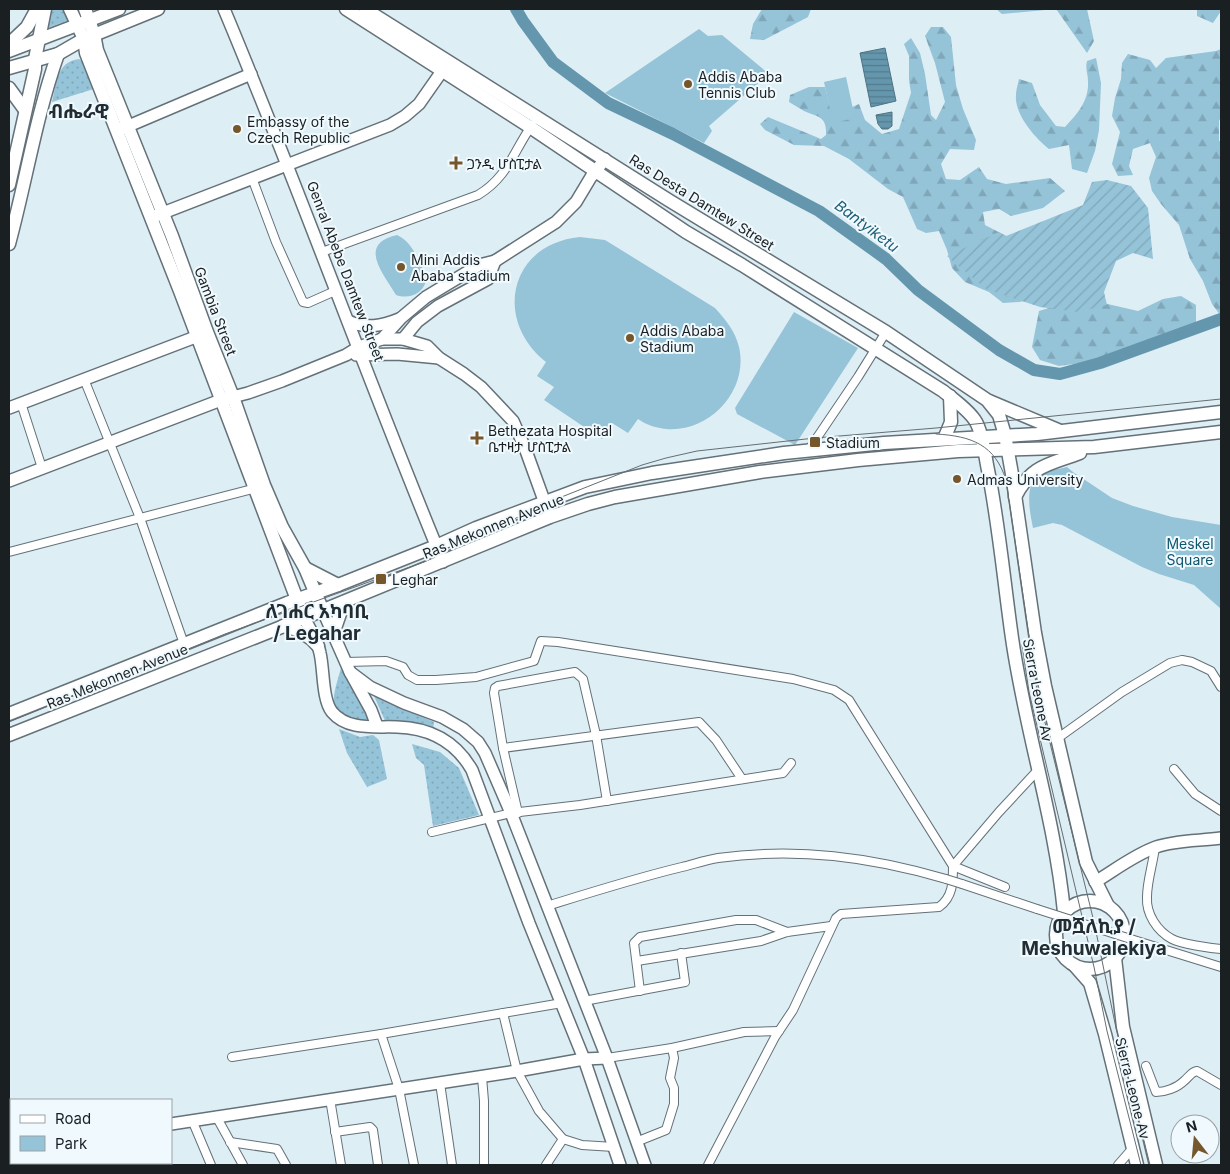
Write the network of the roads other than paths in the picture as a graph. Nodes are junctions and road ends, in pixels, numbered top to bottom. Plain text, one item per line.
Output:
1 (37, 9) edge
2 (45, 9) edge
3 (70, 9) edge
4 (119, 9) edge
5 (158, 9) edge
6 (224, 9) edge
7 (346, 9) edge
8 (365, 9) edge
9 (84, 18) edge
10 (89, 37) junction
11 (40, 39) junction
12 (9, 44) edge
13 (9, 51) edge
14 (58, 54) junction
15 (35, 59) junction
16 (446, 66) junction
17 (9, 68) edge
18 (251, 74) junction
19 (9, 88) edge
20 (25, 110) junction
21 (534, 122) junction
22 (122, 129) junction
23 (605, 159) junction
24 (288, 164) junction
25 (596, 170) junction
26 (252, 178) junction
27 (9, 184) edge
28 (15, 200) edge
29 (156, 215) junction
30 (9, 244) edge
31 (322, 252) junction
32 (495, 261) junction
33 (335, 291) junction
34 (401, 318) junction
35 (348, 321) junction
36 (886, 332) junction
37 (202, 334) junction
38 (382, 339) junction
39 (403, 339) junction
40 (876, 348) junction
41 (360, 351) junction
42 (439, 358) junction
43 (84, 379) junction
44 (950, 396) junction
45 (227, 398) junction
46 (987, 400) junction
47 (20, 403) junction
48 (9, 408) edge
49 (1221, 412) edge
50 (1060, 430) junction
51 (1221, 432) edge
52 (1005, 435) junction
53 (981, 436) junction
54 (944, 439) junction
55 (109, 443) junction
56 (1094, 447) junction
57 (1008, 449) junction
58 (808, 451) junction
59 (958, 451) junction
60 (984, 451) junction
61 (42, 468) junction
62 (989, 473) junction
63 (9, 481) edge
64 (256, 488) junction
65 (1015, 497) junction
66 (544, 502) junction
67 (550, 517) junction
68 (140, 518) junction
69 (436, 546) junction
70 (9, 552) edge
71 (443, 562) junction
72 (304, 568) junction
73 (287, 576) junction
74 (338, 585) junction
75 (315, 593) junction
76 (296, 600) junction
77 (344, 602) junction
78 (280, 606) junction
79 (323, 611) junction
80 (304, 618) junction
81 (282, 626) junction
82 (333, 634) junction
83 (184, 644) junction
84 (318, 646) junction
85 (348, 667) junction
86 (1221, 687) edge
87 (12, 711) edge
88 (377, 726) junction
89 (9, 735) edge
90 (596, 735) junction
91 (1058, 738) junction
92 (503, 748) junction
93 (791, 763) dead end
94 (1174, 768) dead end
95 (1038, 770) junction
96 (742, 779) junction
97 (607, 801) junction
98 (1221, 811) edge
99 (514, 813) junction
100 (490, 817) junction
101 (432, 832) dead end
102 (1221, 838) edge
103 (1156, 848) junction
104 (953, 866) junction
105 (1095, 882) junction
106 (1006, 887) dead end
107 (547, 906) junction
108 (1108, 906) junction
109 (1064, 912) junction
110 (831, 926) junction
111 (787, 932) junction
112 (1221, 949) edge
113 (681, 953) junction
114 (1115, 958) junction
115 (636, 961) junction
116 (1075, 966) junction
117 (1221, 967) edge
118 (640, 991) junction
119 (584, 1001) junction
120 (562, 1003) junction
121 (503, 1013) junction
122 (779, 1031) junction
123 (381, 1034) junction
124 (672, 1048) junction
125 (232, 1057) dead end
126 (607, 1058) junction
127 (584, 1059) junction
128 (1146, 1066) dead end
129 (517, 1071) junction
130 (482, 1076) junction
131 (440, 1083) junction
132 (1221, 1085) edge
133 (399, 1089) junction
134 (330, 1099) junction
135 (216, 1116) junction
136 (192, 1120) junction
137 (172, 1124) edge
138 (335, 1132) junction
139 (563, 1139) junction
140 (230, 1142) junction
141 (636, 1142) junction
142 (614, 1147) junction
143 (1132, 1149) junction
144 (211, 1165) edge
145 (243, 1165) edge
146 (286, 1165) edge
147 (341, 1165) edge
148 (378, 1165) edge
149 (414, 1165) edge
150 (452, 1165) edge
151 (484, 1165) edge
152 (546, 1165) edge
153 (620, 1165) edge
154 (645, 1165) edge
155 (708, 1165) edge
156 (1118, 1165) edge
157 (1137, 1165) edge
158 (1156, 1165) edge

1 - 12 main road
2 - 11 main road
3 - 9 main road, Gambia Street
4 - 9 main road
5 - 10 main road
6 - 18 main road, Genral Abebe Damtew Street
7 - 16 main road, Ras Desta Damtew Street
8 - 16 main road, Ras Desta Damtew Street
9 - 10 main road, Gambia Street
9 - 11 main road
10 - 14 main road
10 - 22 main road, Gambia Street
11 - 13 main road
11 - 15 main road
14 - 15 main road
14 - 28 main road
15 - 17 main road
15 - 20 main road
16 - 21 main road, Ras Desta Damtew Street
16 - 24 main road
18 - 22 main road
18 - 24 main road, Genral Abebe Damtew Street
19 - 20 main road
20 - 27 main road
21 - 23 main road, Ras Desta Damtew Street
21 - 25 main road, Ras Desta Damtew Street
21 - 31 street
22 - 29 main road, Gambia Street
23 - 25 main road
23 - 36 main road, Ras Desta Damtew Street
24 - 26 main road
24 - 31 main road, Genral Abebe Damtew Street
25 - 32 main road
25 - 40 main road, Ras Desta Damtew Street
26 - 29 main road
26 - 33 street
28 - 30 main road
29 - 37 main road, Gambia Street
31 - 33 main road, Genral Abebe Damtew Street
32 - 34 main road
32 - 39 main road
33 - 35 main road, Genral Abebe Damtew Street
34 - 35 main road
34 - 38 main road
35 - 41 main road, Genral Abebe Damtew Street
36 - 40 street
36 - 46 main road, Ras Desta Damtew Street
37 - 43 main road
37 - 45 main road, Gambia Street
38 - 39 main road
38 - 41 main road
39 - 42 main road
40 - 44 main road, Ras Desta Damtew Street
40 - 58 street
41 - 42 main road
41 - 45 main road
41 - 69 main road, Genral Abebe Damtew Street
42 - 66 main road
43 - 47 main road
43 - 55 street
44 - 53 main road, Ras Desta Damtew Street
44 - 54 main road
45 - 55 main road
45 - 64 main road, Gambia Street
45 - 72 main road, Gambia Street
46 - 50 main road
46 - 52 main road, Ras Desta Damtew Street
47 - 48 main road
47 - 61 street
49 - 50 main road, Ras Mekonnen Avenue
50 - 52 main road, Ras Mekonnen Avenue
51 - 56 main road
52 - 53 main road, Ras Mekonnen Avenue
52 - 57 main road, Ras Desta Damtew Street
53 - 54 main road, Ras Mekonnen Avenue
53 - 60 main road, Ras Desta Damtew Street
54 - 58 main road, Ras Mekonnen Avenue
55 - 61 main road
55 - 68 street
56 - 57 main road, Ras Mekonnen Avenue
56 - 65 main road
57 - 60 main road, Ras Mekonnen Avenue
57 - 65 main road, Ras Desta Damtew Street
58 - 66 main road, Ras Mekonnen Avenue
59 - 60 main road, Ras Mekonnen Avenue
59 - 62 main road
59 - 67 main road, Ras Mekonnen Avenue
60 - 62 main road, Sierra Leone Av
61 - 63 main road
62 - 95 main road, Sierra Leone Av
64 - 68 street
64 - 73 main road, Gambia Street
65 - 91 main road, Ras Desta Damtew Street
66 - 67 main road
66 - 69 main road, Ras Mekonnen Avenue
67 - 71 main road, Ras Mekonnen Avenue
68 - 70 street
68 - 83 street
69 - 71 main road, Genral Abebe Damtew Street
69 - 74 main road, Ras Mekonnen Avenue
71 - 77 main road, Ras Mekonnen Avenue
72 - 74 main road
72 - 75 main road, Gambia Street
73 - 76 main road, Gambia Street
73 - 78 main road
74 - 75 main road, Ras Mekonnen Avenue
75 - 76 main road, Ras Mekonnen Avenue
75 - 79 main road, Gambia Street
76 - 78 main road, Ras Mekonnen Avenue
76 - 80 main road, Gambia Street
77 - 79 main road, Ras Mekonnen Avenue
77 - 82 main road
78 - 83 main road, Ras Mekonnen Avenue
79 - 80 main road, Ras Mekonnen Avenue
79 - 82 main road
80 - 81 main road, Ras Mekonnen Avenue
80 - 84 main road
81 - 84 main road
81 - 89 main road, Ras Mekonnen Avenue
82 - 85 main road
83 - 87 main road, Ras Mekonnen Avenue
84 - 88 main road
85 - 88 main road
85 - 99 main road
85 - 104 street
86 - 91 street
88 - 100 main road
90 - 92 street
90 - 92 street
90 - 96 street
90 - 97 street
91 - 105 main road, Ras Desta Damtew Street
92 - 99 street
93 - 96 street
94 - 98 street
95 - 104 street
95 - 109 main road, Sierra Leone Av
96 - 97 street
97 - 99 street
99 - 100 street
99 - 107 main road
100 - 101 street
100 - 120 main road
102 - 103 main road
103 - 105 main road
103 - 112 street
104 - 106 street
104 - 110 street
105 - 108 main road, Ras Desta Damtew Street
107 - 117 street, bridge
107 - 119 main road
108 - 109 main road
108 - 114 main road
109 - 116 main road
110 - 111 street
110 - 122 street
111 - 113 street
111 - 115 street
113 - 115 street
113 - 118 street
114 - 116 main road
114 - 158 main road, Sierra Leone Av
115 - 118 street
116 - 143 main road, Sierra Leone Av
118 - 119 street
119 - 126 main road
120 - 121 street
120 - 127 main road
121 - 123 street
121 - 129 street
122 - 124 street
122 - 155 street
123 - 125 street
123 - 133 street
124 - 126 street
124 - 141 street
126 - 127 main road
126 - 141 main road
127 - 129 main road
127 - 142 main road
128 - 132 street
129 - 130 main road
129 - 139 street
130 - 131 main road
130 - 151 street
131 - 133 main road
131 - 150 street
133 - 134 main road
133 - 149 street
134 - 135 main road
134 - 138 street
135 - 136 main road
135 - 140 street
136 - 137 main road
136 - 144 street
138 - 147 street
138 - 148 street
139 - 142 street
139 - 152 street
140 - 145 street
140 - 146 street
141 - 154 main road
142 - 153 main road
143 - 156 street
143 - 157 main road, Sierra Leone Av

